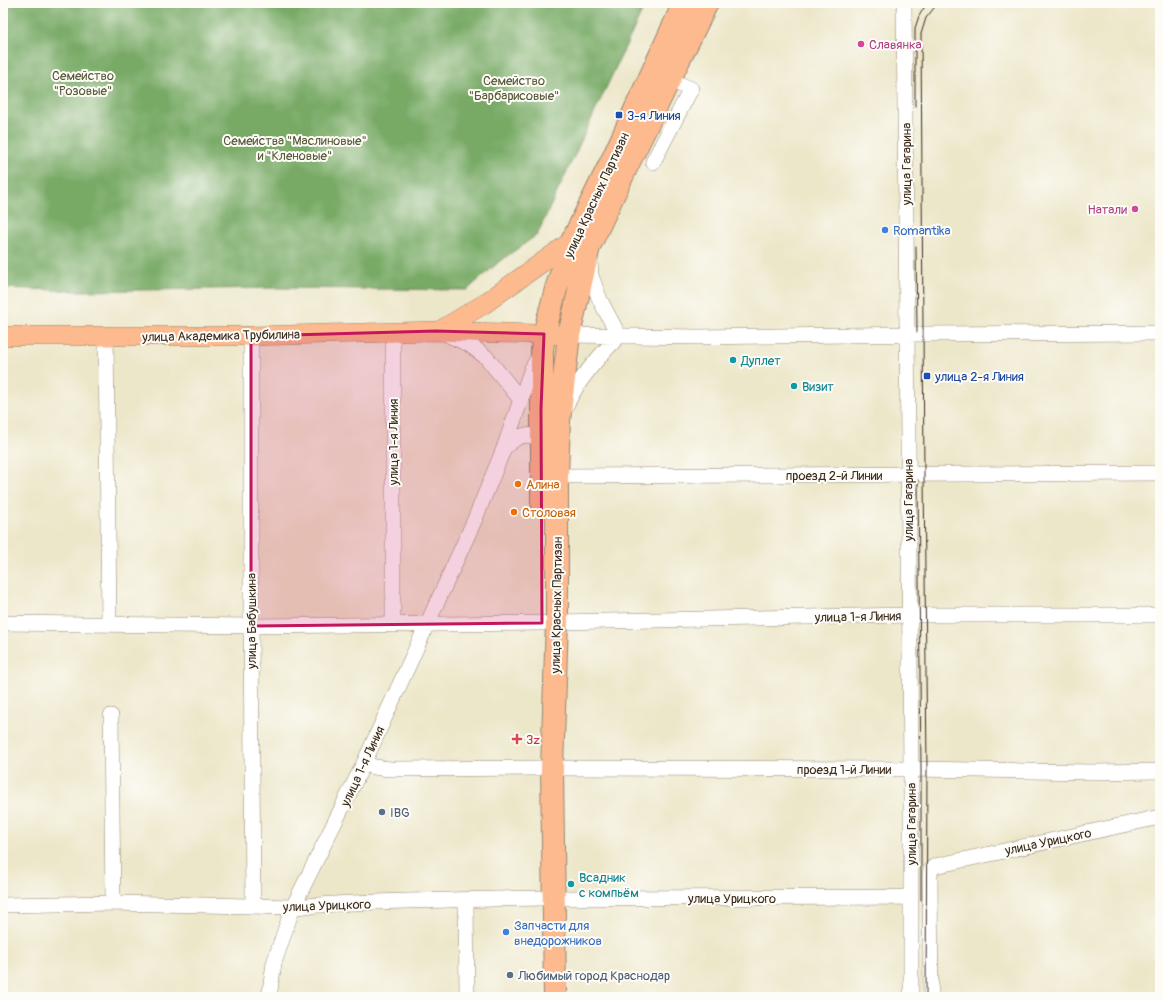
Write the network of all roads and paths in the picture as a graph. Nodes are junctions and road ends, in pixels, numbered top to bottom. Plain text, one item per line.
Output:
1 (684, 3) edge
2 (707, 3) edge
3 (904, 3) edge
4 (670, 80) junction
5 (653, 162) dead end
6 (581, 244) junction
7 (439, 331) junction
8 (393, 332) junction
9 (1160, 333) edge
10 (907, 334) junction
11 (569, 335) junction
12 (3, 336) edge
13 (106, 336) junction
14 (251, 336) junction
15 (619, 336) junction
16 (543, 343) junction
17 (521, 400) junction
18 (559, 421) junction
19 (542, 441) junction
20 (504, 448) junction
21 (1160, 473) edge
22 (908, 474) junction
23 (557, 476) junction
24 (909, 615) junction
25 (1160, 615) edge
26 (3, 623) edge
27 (549, 623) junction
28 (109, 624) junction
29 (393, 624) junction
30 (428, 624) junction
31 (251, 626) junction
32 (111, 716) dead end
33 (364, 763) junction
34 (546, 768) junction
35 (911, 769) junction
36 (1160, 771) edge
37 (1160, 817) edge
38 (935, 866) joint
39 (911, 897) junction
40 (547, 898) junction
41 (466, 900) junction
42 (113, 903) junction
43 (3, 905) edge
44 (253, 906) junction
45 (293, 907) junction
46 (269, 997) edge
47 (467, 997) edge
48 (543, 997) edge
49 (555, 997) edge
50 (912, 997) edge
51 (931, 997) edge

1 - 6 highway, улица Красных Партизан
2 - 4 highway, улица Красных Партизан
3 - 10 street, улица Гагарина
4 - 5 street
4 - 6 highway, улица Красных Партизан
6 - 7 main road, улица Академика Трубилина
6 - 11 highway, улица Красных Партизан
6 - 15 street
6 - 16 highway, улица Красных Партизан
7 - 8 main road, улица Академика Трубилина
7 - 16 main road, улица Академика Трубилина
7 - 17 street, улица Академика Трубилина
8 - 14 main road, улица Академика Трубилина
8 - 29 street, улица 1-я Линия
9 - 10 street
10 - 15 street
10 - 22 street, улица Гагарина
11 - 15 street
11 - 16 main road
11 - 18 highway, улица Красных Партизан
12 - 13 main road, улица Академика Трубилина
13 - 14 main road, улица Академика Трубилина
13 - 28 street
14 - 31 street, улица Бабушкина
15 - 18 street
16 - 17 street, улица 1-я Линия
16 - 19 highway, улица Красных Партизан
17 - 20 street, улица 1-я Линия
18 - 23 highway, улица Красных Партизан
19 - 20 street
19 - 27 highway, улица Красных Партизан
20 - 30 street, улица 1-я Линия
21 - 22 street, проезд 2-й Линии
22 - 23 street, проезд 2-й Линии
22 - 24 street, улица Гагарина
23 - 27 highway, улица Красных Партизан
24 - 25 street, улица 1-я Линия
24 - 27 street, улица 1-я Линия
24 - 35 street, улица Гагарина
26 - 28 street, улица 1-я Линия
27 - 30 street, улица 1-я Линия
27 - 34 highway, улица Красных Партизан
28 - 31 street, улица 1-я Линия
29 - 30 street, улица 1-я Линия
29 - 31 street, улица 1-я Линия
30 - 33 street, улица 1-я Линия
31 - 44 street, улица Бабушкина
32 - 42 street
33 - 34 street, проезд 1-й Линии
33 - 45 street, улица 1-я Линия
34 - 35 street, проезд 1-й Линии
34 - 40 highway, улица Красных Партизан
35 - 36 street, проезд 1-й Линии
35 - 39 street, улица Гагарина
37 - 38 street, улица Урицкого
38 - 51 street, улица Гагарина
39 - 40 street, улица Урицкого
39 - 50 street, улица Гагарина
40 - 41 street, улица Урицкого
40 - 48 highway, улица Красных Партизан
40 - 49 highway, улица Красных Партизан
41 - 45 street, улица Урицкого
41 - 47 street
42 - 43 street, улица Урицкого
42 - 44 street, улица Урицкого
44 - 45 street, улица Урицкого
45 - 46 street

